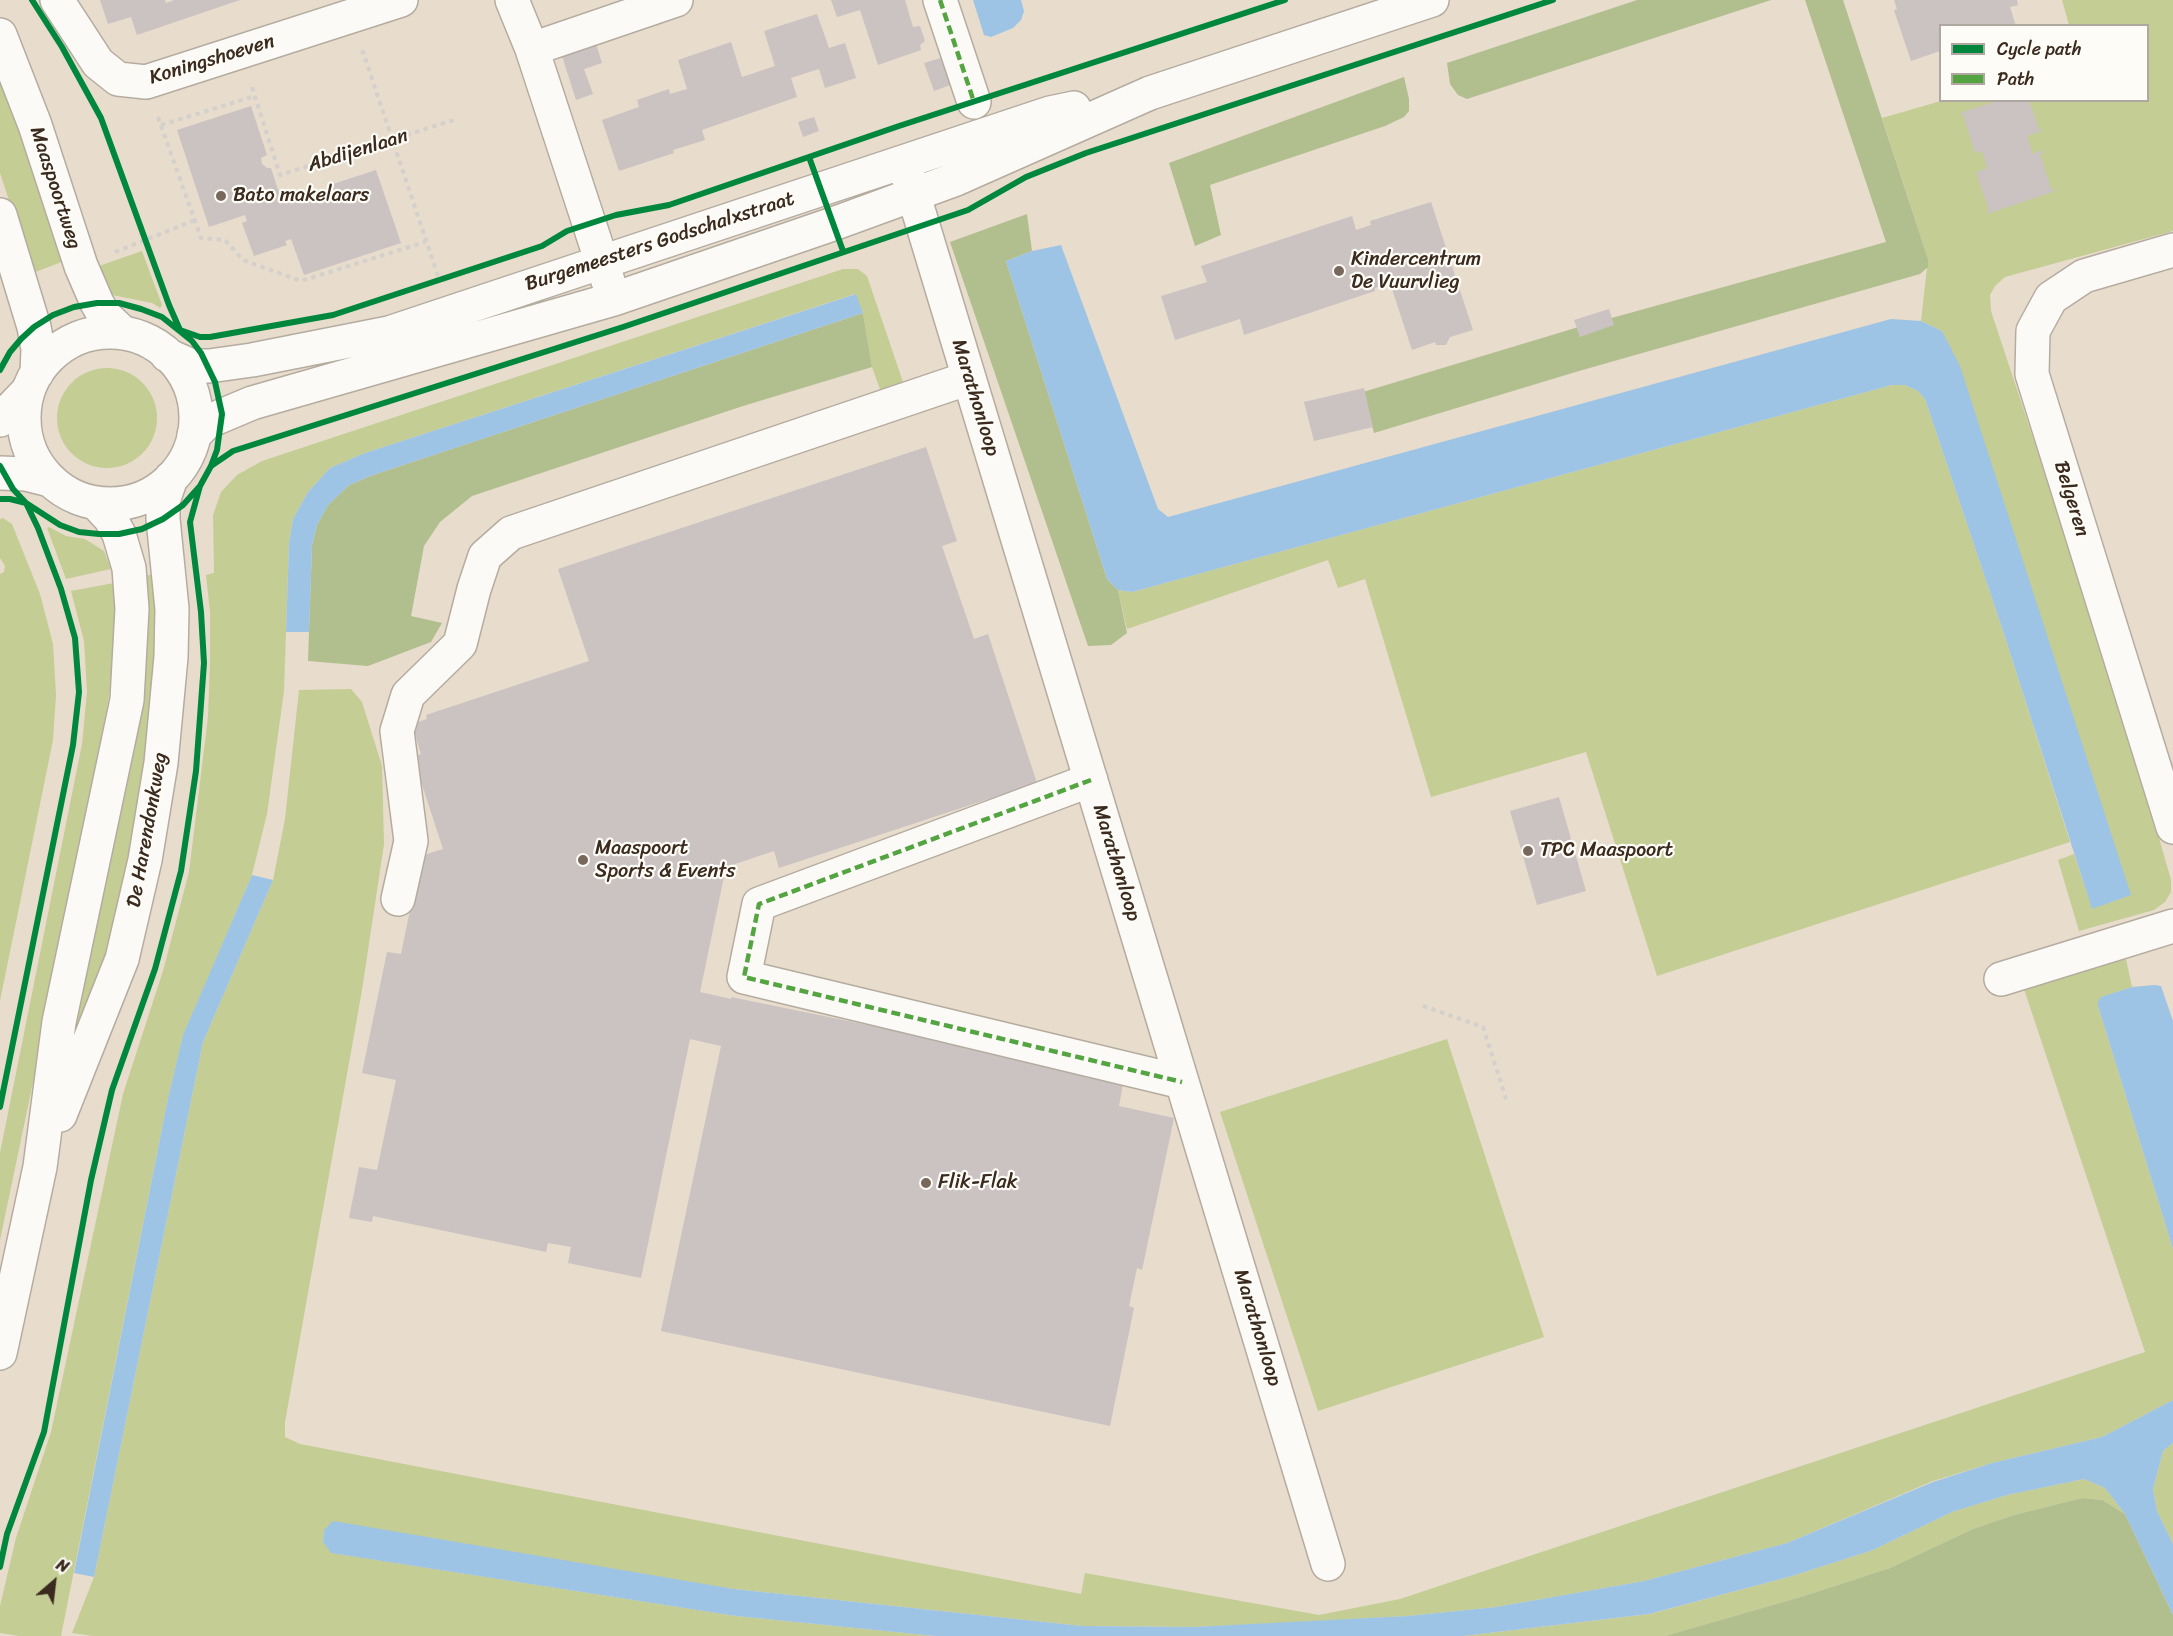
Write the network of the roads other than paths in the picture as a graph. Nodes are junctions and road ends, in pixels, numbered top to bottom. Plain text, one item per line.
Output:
1 (57, 0) edge
2 (400, 0) edge
3 (512, 0) edge
4 (676, 0) edge
5 (940, 0) edge
6 (1432, 0) edge
7 (0, 35) edge
8 (532, 49) junction
9 (1150, 93) junction
10 (974, 102) dead end
11 (904, 163) junction
12 (912, 194) junction
13 (0, 215) edge
14 (2173, 250) edge
15 (602, 261) junction
16 (614, 299) junction
17 (123, 333) junction
18 (167, 355) junction
19 (969, 378) junction
20 (32, 382) junction
21 (0, 420) edge
22 (194, 435) junction
23 (0, 473) edge
24 (171, 478) junction
25 (50, 480) junction
26 (96, 503) junction
27 (1091, 780) junction
28 (2173, 827) edge
29 (398, 899) dead end
30 (2173, 926) edge
31 (2001, 979) dead end
32 (1182, 1082) junction
33 (40, 1167) junction
34 (0, 1353) edge
35 (1328, 1564) dead end

1 - 2 street, Koningshoeven
3 - 8 street
4 - 8 street
5 - 10 street
6 - 9 street, Burgemeesters Godschalxstraat
7 - 17 street, Maaspoortweg
8 - 15 street
9 - 11 street, Burgemeesters Godschalxstraat
9 - 12 street, Burgemeesters Godschalxstraat
11 - 12 street, Marathonloop
11 - 15 street, Burgemeesters Godschalxstraat
12 - 16 street, Burgemeesters Godschalxstraat
12 - 19 street, Marathonloop
13 - 20 street
14 - 28 street, Belgeren
15 - 16 street
15 - 18 street, Burgemeesters Godschalxstraat
16 - 22 street, Burgemeesters Godschalxstraat
17 - 18 street
17 - 20 street
18 - 22 street
19 - 27 street, Marathonloop
19 - 29 street
20 - 21 street
20 - 25 street
22 - 24 street
23 - 25 street
24 - 26 street
24 - 33 street, De Harendonkweg
25 - 26 street
26 - 33 street, De Harendonkweg
27 - 32 street, Marathonloop
27 - 32 street
30 - 31 street
32 - 35 street, Marathonloop
33 - 34 street, De Harendonkweg

